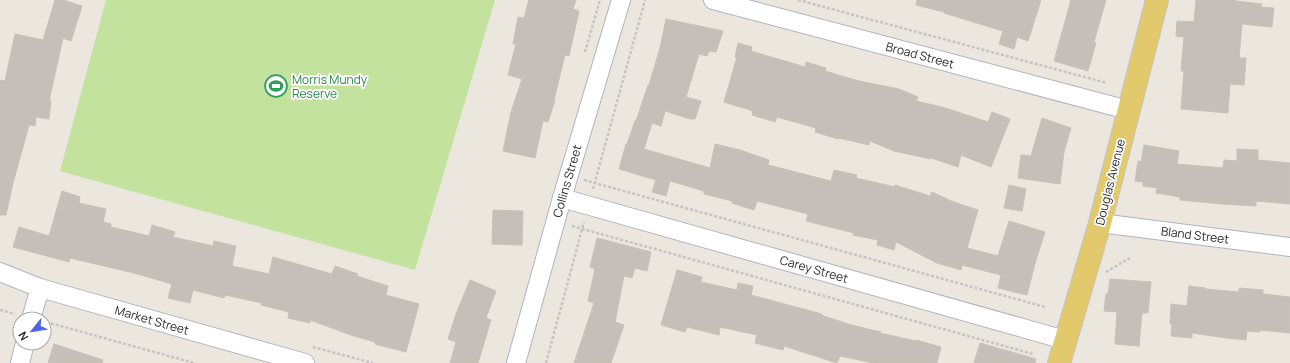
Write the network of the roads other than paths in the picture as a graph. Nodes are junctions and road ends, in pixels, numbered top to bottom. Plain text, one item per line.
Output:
1 (621, 0) edge
2 (713, 0) edge
3 (1157, 0) edge
4 (1128, 110) junction
5 (562, 198) junction
6 (1100, 223) junction
7 (1290, 247) edge
8 (0, 272) edge
9 (40, 288) junction
10 (33, 311) edge
11 (1065, 340) junction
12 (23, 351) edge
13 (20, 363) edge
14 (305, 363) edge
15 (516, 363) edge
16 (1059, 363) edge

1 - 5 street, Collins Street
2 - 4 street, Broad Street
3 - 4 main road, Douglas Avenue
4 - 6 main road, Douglas Avenue
5 - 11 street, Carey Street
5 - 15 street, Collins Street
6 - 7 street, Bland Street
6 - 11 main road, Douglas Avenue
8 - 9 street, Market Street
9 - 10 street
9 - 14 street, Market Street
11 - 16 main road, Douglas Avenue
12 - 13 street

